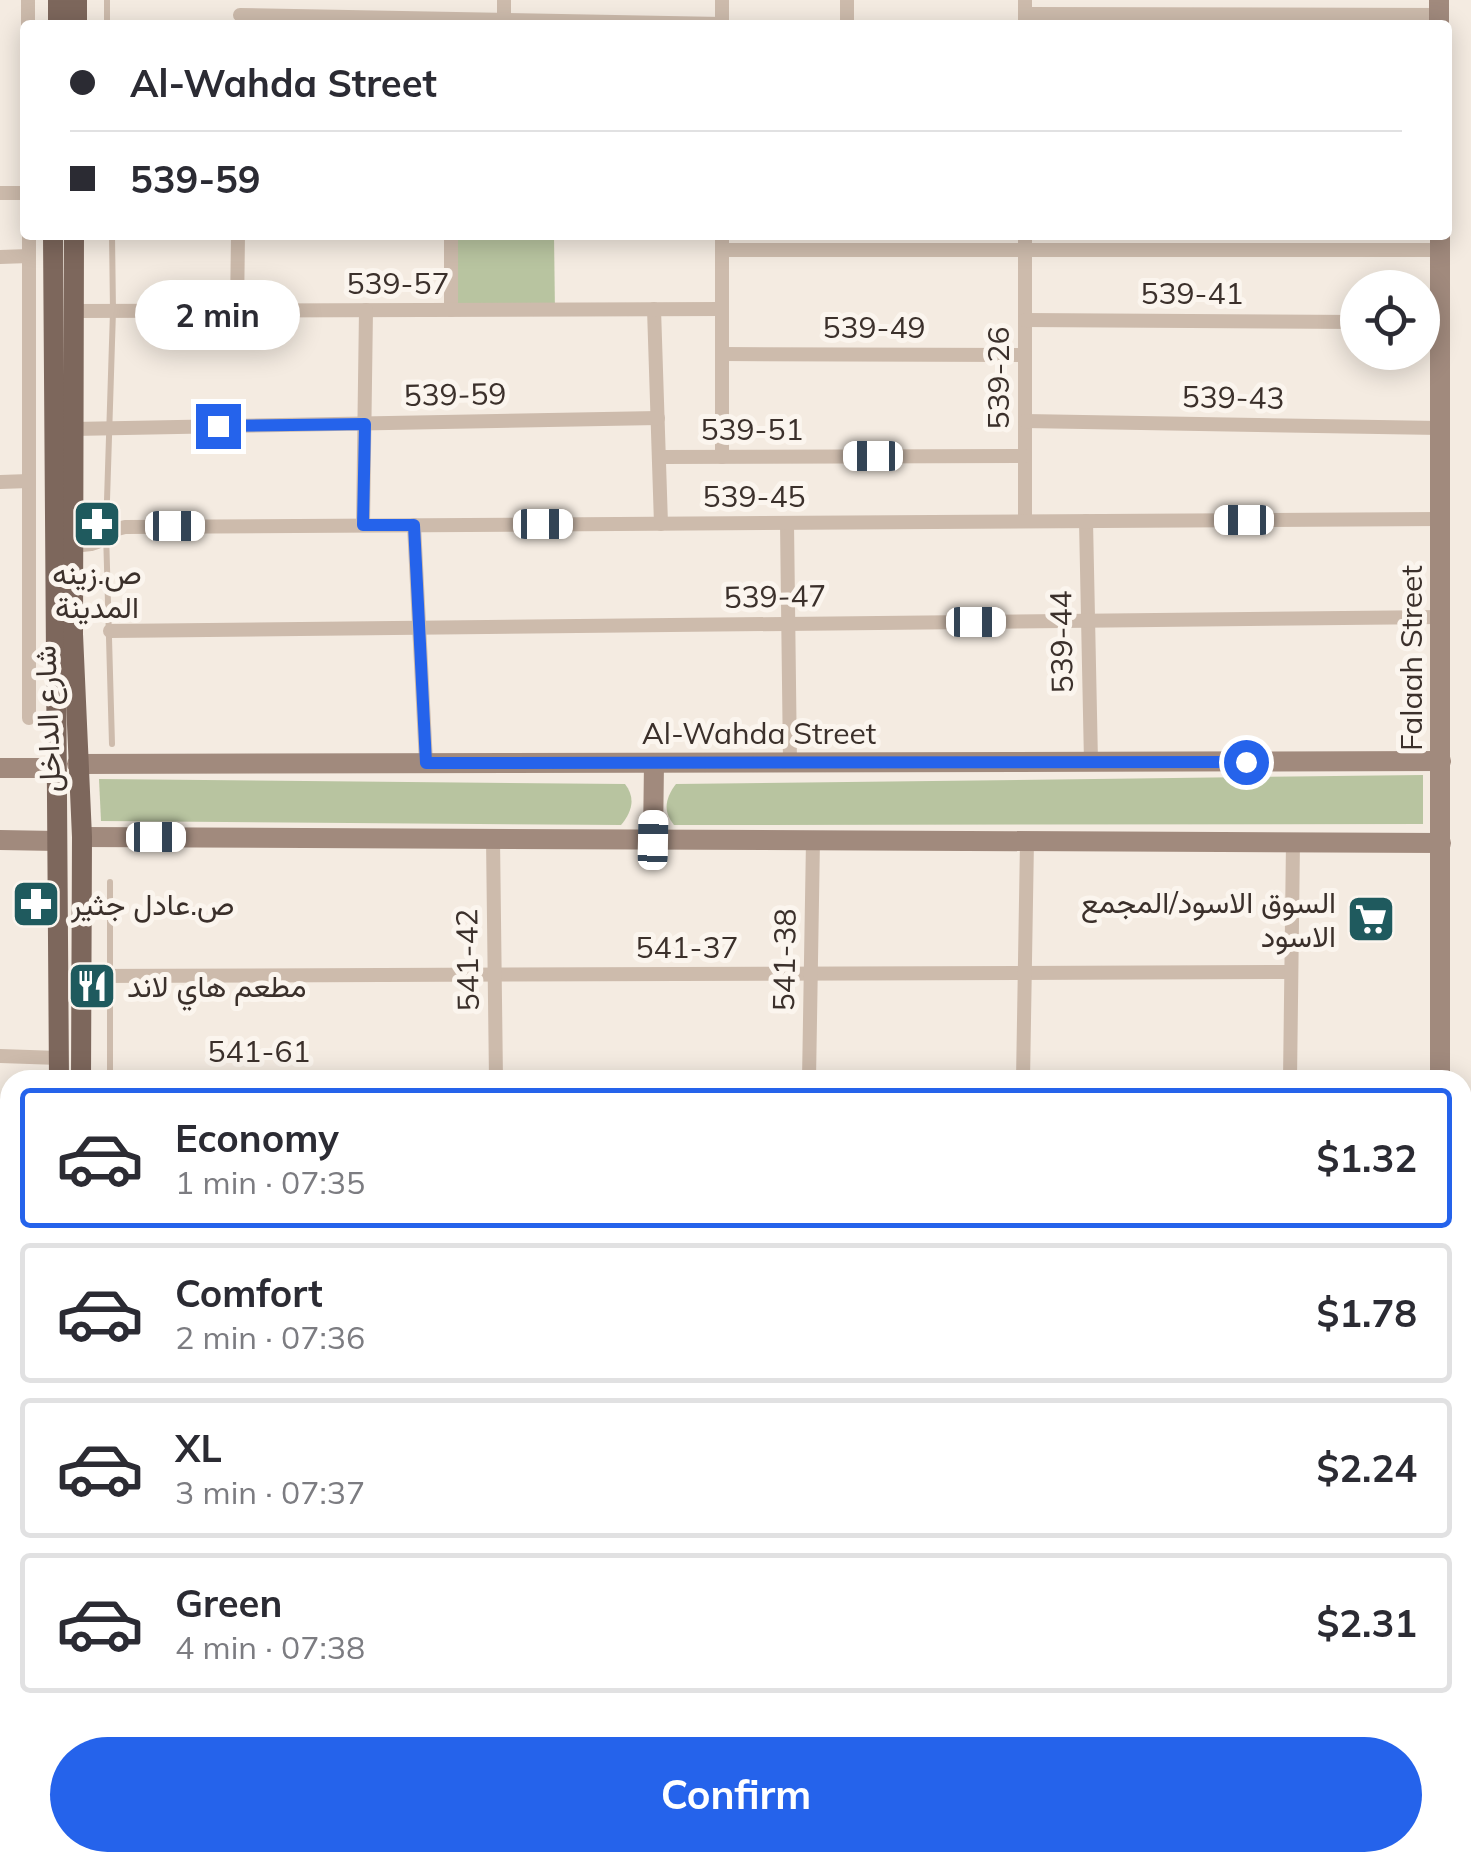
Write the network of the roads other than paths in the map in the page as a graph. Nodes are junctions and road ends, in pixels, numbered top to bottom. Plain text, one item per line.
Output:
1 (240, 13) edge
2 (1025, 13) edge
3 (1439, 13) edge
4 (445, 20) edge
5 (29, 240) edge
6 (54, 240) edge
7 (74, 240) edge
8 (112, 240) edge
9 (238, 240) edge
10 (451, 240) edge
11 (1025, 242) edge
12 (1440, 242) edge
13 (722, 243) edge
14 (29, 256) junction
15 (0, 257) edge
16 (1437, 270) edge
17 (654, 309) junction
18 (722, 309) junction
19 (366, 310) junction
20 (451, 310) junction
21 (113, 311) junction
22 (236, 311) junction
23 (74, 312) junction
24 (1025, 320) junction
25 (1340, 322) edge
26 (722, 354) junction
27 (1025, 355) junction
28 (1435, 370) edge
29 (658, 418) junction
30 (1025, 421) junction
31 (365, 424) junction
32 (73, 428) junction
33 (108, 428) junction
34 (1440, 428) junction
35 (1025, 456) junction
36 (659, 457) junction
37 (722, 457) junction
38 (29, 481) junction
39 (0, 482) edge
40 (1440, 519) junction
41 (1086, 521) junction
42 (1025, 522) junction
43 (787, 523) junction
44 (661, 524) junction
45 (363, 525) junction
46 (414, 525) junction
47 (106, 532) junction
48 (29, 543) junction
49 (64, 544) junction
50 (1441, 617) junction
51 (1088, 621) junction
52 (788, 624) junction
53 (419, 628) junction
54 (110, 630) junction
55 (29, 718) dead end
56 (112, 744) dead end
57 (1440, 761) junction
58 (790, 762) junction
59 (1091, 762) junction
60 (426, 763) junction
61 (654, 763) junction
62 (77, 764) junction
63 (0, 768) edge
64 (55, 768) junction
65 (82, 837) junction
66 (493, 839) junction
67 (0, 840) edge
68 (653, 840) junction
69 (813, 840) junction
70 (57, 841) junction
71 (1027, 841) junction
72 (1292, 842) junction
73 (1441, 843) junction
74 (110, 882) dead end
75 (1292, 972) junction
76 (1025, 973) junction
77 (811, 974) junction
78 (494, 975) junction
79 (82, 976) junction
80 (111, 976) junction
81 (0, 1056) edge
82 (59, 1058) junction
83 (58, 1070) edge
84 (82, 1070) edge
85 (110, 1070) edge
86 (496, 1070) edge
87 (809, 1070) edge
88 (1023, 1070) edge
89 (1290, 1070) edge
90 (1440, 1070) edge

1 - 4 street
2 - 3 street
5 - 14 street
6 - 49 main road, شارع الداخل
7 - 23 main road, شارع الداخل
8 - 21 lane
9 - 22 street
10 - 20 street
11 - 12 street
11 - 13 street
11 - 24 street, 539-26
12 - 16 street, Falaah Street
13 - 18 street
14 - 15 street
14 - 38 street
17 - 18 street, 539-57
17 - 20 street, 539-57
17 - 29 street
18 - 26 street
19 - 20 street, 539-57
19 - 22 street, 539-57
19 - 31 street
21 - 22 street, 539-57
21 - 23 street, 539-57
21 - 33 lane
23 - 32 main road, شارع الداخل
24 - 25 street, 539-41
24 - 27 street, 539-26
26 - 27 street, 539-49
26 - 37 street
27 - 30 street, 539-26
28 - 34 street, Falaah Street
29 - 31 street, 539-59
29 - 36 street
30 - 34 street, 539-43
30 - 35 street, 539-26
31 - 33 street, 539-59
31 - 45 street
32 - 33 street, 539-59
32 - 49 main road, شارع الداخل
33 - 47 lane
34 - 40 street, Falaah Street
35 - 37 street, 539-51
35 - 42 street, 539-26
36 - 37 street, 539-51
36 - 44 street
38 - 39 street
38 - 48 street
40 - 41 street, 539-45
40 - 50 street, Falaah Street
41 - 42 street, 539-45
41 - 51 street, 539-44
42 - 43 street, 539-45
43 - 44 street, 539-45
43 - 52 street
44 - 46 street, 539-45
45 - 46 street, 539-45
45 - 47 street, 539-45
46 - 53 street
47 - 49 street, 539-45
47 - 54 lane
48 - 49 street
48 - 55 street
49 - 62 main road, شارع الداخل
49 - 64 main road, شارع الداخل
50 - 51 street, 539-47
50 - 57 street, Falaah Street
51 - 52 street, 539-47
51 - 59 street, 539-44
52 - 53 street, 539-47
52 - 58 street
53 - 54 street, 539-47
53 - 60 street
54 - 56 lane
57 - 59 street, Al-Wahda Street
57 - 73 street, Falaah Street
58 - 59 street, Al-Wahda Street
58 - 61 street, Al-Wahda Street
60 - 61 street, Al-Wahda Street
60 - 62 street, Al-Wahda Street
61 - 68 street
62 - 65 main road, شارع الداخل
63 - 64 street
64 - 70 main road, شارع الداخل
65 - 66 street
65 - 79 main road, شارع الداخل
66 - 68 street
66 - 78 street, 541-42
67 - 70 street
68 - 69 street
69 - 71 street
69 - 77 street, 541-38
70 - 82 main road, شارع الداخل
71 - 72 street
71 - 76 street
72 - 73 street
72 - 75 street
73 - 90 street, Falaah Street
74 - 80 lane
75 - 76 street, 541-37
75 - 89 street
76 - 77 street, 541-37
76 - 88 street
77 - 78 street, 541-37
77 - 87 street, 541-38
78 - 80 street, 541-37
78 - 86 street, 541-42
79 - 80 street, 541-37
79 - 84 main road, شارع الداخل
80 - 85 lane
81 - 82 street
82 - 83 main road, شارع الداخل

